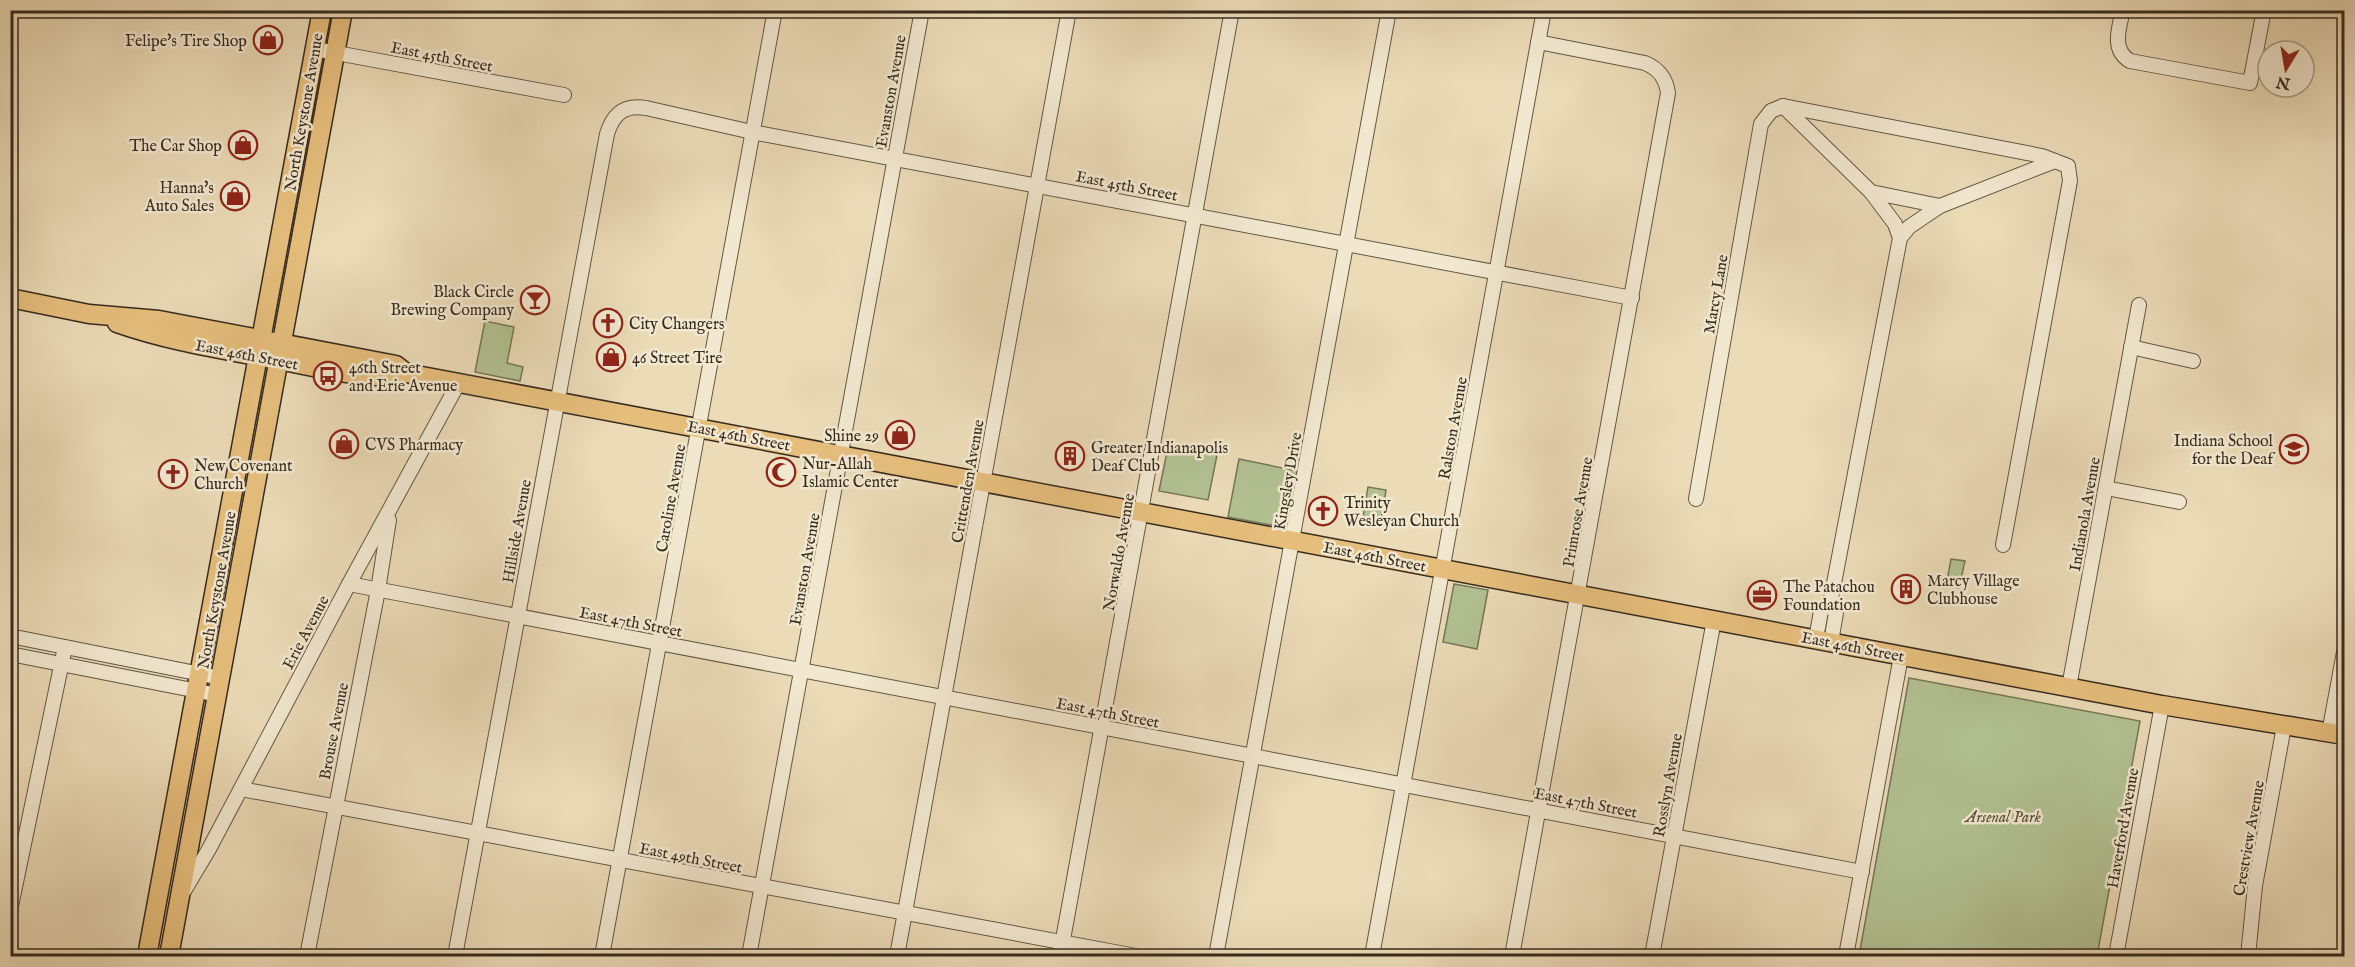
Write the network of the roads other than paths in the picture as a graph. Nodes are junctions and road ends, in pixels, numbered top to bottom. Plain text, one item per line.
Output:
1 (322, 10) edge
2 (343, 10) edge
3 (776, 10) edge
4 (922, 10) edge
5 (1069, 10) edge
6 (1232, 10) edge
7 (1389, 10) edge
8 (1544, 10) edge
9 (2123, 10) edge
10 (2264, 10) edge
11 (1538, 42) junction
12 (315, 49) junction
13 (335, 53) junction
14 (564, 95) dead end
15 (1783, 106) junction
16 (617, 113) joint
17 (752, 132) junction
18 (895, 158) junction
19 (2055, 160) junction
20 (1038, 184) junction
21 (1871, 192) junction
22 (1940, 206) junction
23 (1195, 214) junction
24 (1900, 238) junction
25 (1346, 243) junction
26 (1497, 272) junction
27 (10, 298) edge
28 (1632, 298) junction
29 (2139, 305) dead end
30 (2132, 347) junction
31 (260, 348) junction
32 (281, 352) junction
33 (2193, 361) dead end
34 (459, 382) junction
35 (557, 401) junction
36 (699, 427) junction
37 (841, 455) junction
38 (984, 482) junction
39 (2106, 488) junction
40 (1696, 498) dead end
41 (2179, 502) dead end
42 (390, 512) junction
43 (1142, 512) junction
44 (1293, 540) junction
45 (2003, 545) dead end
46 (1443, 569) junction
47 (349, 584) junction
48 (378, 590) junction
49 (1579, 594) junction
50 (517, 616) junction
51 (1714, 620) junction
52 (10, 636) edge
53 (1824, 641) junction
54 (660, 643) junction
55 (65, 647) junction
56 (2344, 652) edge
57 (10, 654) edge
58 (1901, 656) junction
59 (62, 664) junction
60 (802, 670) junction
61 (199, 682) junction
62 (220, 686) junction
63 (2070, 687) junction
64 (945, 698) junction
65 (2162, 705) junction
66 (2284, 726) junction
67 (1102, 727) junction
68 (2337, 734) edge
69 (1253, 756) junction
70 (1404, 785) junction
71 (241, 789) junction
72 (335, 807) junction
73 (1539, 810) junction
74 (477, 833) junction
75 (1674, 836) junction
76 (620, 860) junction
77 (1862, 872) junction
78 (762, 887) junction
79 (180, 898) junction
80 (10, 911) edge
81 (905, 913) junction
82 (1061, 950) edge
83 (147, 957) edge
84 (169, 957) edge
85 (307, 957) edge
86 (455, 957) edge
87 (602, 957) edge
88 (750, 957) edge
89 (897, 957) edge
90 (1136, 957) edge
91 (1216, 957) edge
92 (1372, 957) edge
93 (1512, 957) edge
94 (1652, 957) edge
95 (1846, 957) edge
96 (2116, 957) edge
97 (2248, 957) edge

1 - 12 main road, North Keystone Avenue
2 - 13 main road, North Keystone Avenue
3 - 17 street, Caroline Avenue
4 - 18 street, Evanston Avenue
5 - 20 street, Crittenden Avenue
6 - 23 street, Norwaldo Avenue
7 - 25 street, Kingsley Drive
8 - 11 street, Ralston Avenue
9 - 10 street
11 - 26 street, Ralston Avenue
11 - 28 street, Primrose Avenue
12 - 13 street, East 45th Street
12 - 31 main road, North Keystone Avenue
13 - 14 street, East 45th Street
13 - 32 main road, North Keystone Avenue
15 - 19 street
15 - 21 street
15 - 40 street, Marcy Lane
16 - 17 street, East 45th Street
16 - 35 street, Hillside Avenue
17 - 18 street, East 45th Street
17 - 36 street, Caroline Avenue
18 - 20 street, East 45th Street
18 - 37 street, Evanston Avenue
19 - 22 street
19 - 45 street
20 - 23 street, East 45th Street
20 - 38 street, Crittenden Avenue
21 - 22 street
21 - 24 street
22 - 24 street
23 - 25 street, East 45th Street
23 - 43 street, Norwaldo Avenue
24 - 53 street
25 - 26 street, East 45th Street
25 - 44 street, Kingsley Drive
26 - 28 street, East 45th Street
26 - 46 street, Ralston Avenue
27 - 31 main road, East 46th Street
28 - 49 street, Primrose Avenue
29 - 30 street, Indianola Avenue
30 - 33 street
30 - 39 street, Indianola Avenue
31 - 32 main road, East 46th Street
31 - 61 main road, North Keystone Avenue
32 - 34 main road, East 46th Street
32 - 62 main road, North Keystone Avenue
34 - 35 main road, East 46th Street
34 - 42 street, Erie Avenue
35 - 36 main road, East 46th Street
35 - 50 street, Hillside Avenue
36 - 37 main road, East 46th Street
36 - 54 street, Caroline Avenue
37 - 38 main road, East 46th Street
37 - 60 street, Evanston Avenue
38 - 43 main road, East 46th Street
38 - 64 street, Crittenden Avenue
39 - 41 street
39 - 63 street, Indianola Avenue
42 - 47 street, Erie Avenue
42 - 48 street, Brouse Avenue
43 - 44 main road, East 46th Street
43 - 67 street, Norwaldo Avenue
44 - 46 main road, East 46th Street
44 - 69 street, Kingsley Drive
46 - 49 main road, East 46th Street
46 - 70 street, Ralston Avenue
47 - 48 street, East 47th Street
47 - 71 street, Erie Avenue
48 - 50 street, East 47th Street
48 - 72 street, Brouse Avenue
49 - 51 main road, East 46th Street
49 - 73 street, Primrose Avenue
50 - 54 street, East 47th Street
50 - 74 street, Hillside Avenue
51 - 53 main road, East 46th Street
51 - 75 street, Rosslyn Avenue
52 - 55 street
53 - 58 main road, East 46th Street
54 - 60 street, East 47th Street
54 - 76 street, Caroline Avenue
55 - 59 street
55 - 61 street
56 - 68 street
57 - 59 street
58 - 63 main road, East 46th Street
58 - 77 street
59 - 61 street
59 - 80 street
60 - 64 street, East 47th Street
60 - 78 street, Evanston Avenue
61 - 62 street
61 - 83 main road, North Keystone Avenue
62 - 79 main road, North Keystone Avenue
63 - 65 main road, East 46th Street
64 - 67 street, East 47th Street
64 - 81 street, Crittenden Avenue
65 - 66 main road, East 46th Street
65 - 96 street, Haverford Avenue
66 - 68 main road, East 46th Street
66 - 97 street, Crestview Avenue
67 - 69 street, East 47th Street
67 - 82 street, Norwaldo Avenue
69 - 70 street, East 47th Street
69 - 91 street, Kingsley Drive
70 - 73 street, East 47th Street
70 - 92 street, Ralston Avenue
71 - 72 street, East 49th Street
71 - 79 street, Erie Avenue
72 - 74 street, East 49th Street
72 - 85 street, Brouse Avenue
73 - 75 street, East 47th Street
73 - 93 street, Primrose Avenue
74 - 76 street, East 49th Street
74 - 86 street, Hillside Avenue
75 - 77 street, East 47th Street
75 - 94 street, Rosslyn Avenue
76 - 78 street, East 49th Street
76 - 87 street, Caroline Avenue
77 - 95 street
78 - 81 street, East 49th Street
78 - 88 street, Evanston Avenue
79 - 84 main road, North Keystone Avenue
81 - 82 street, East 49th Street
81 - 89 street, Crittenden Avenue
82 - 90 street, East 49th Street

